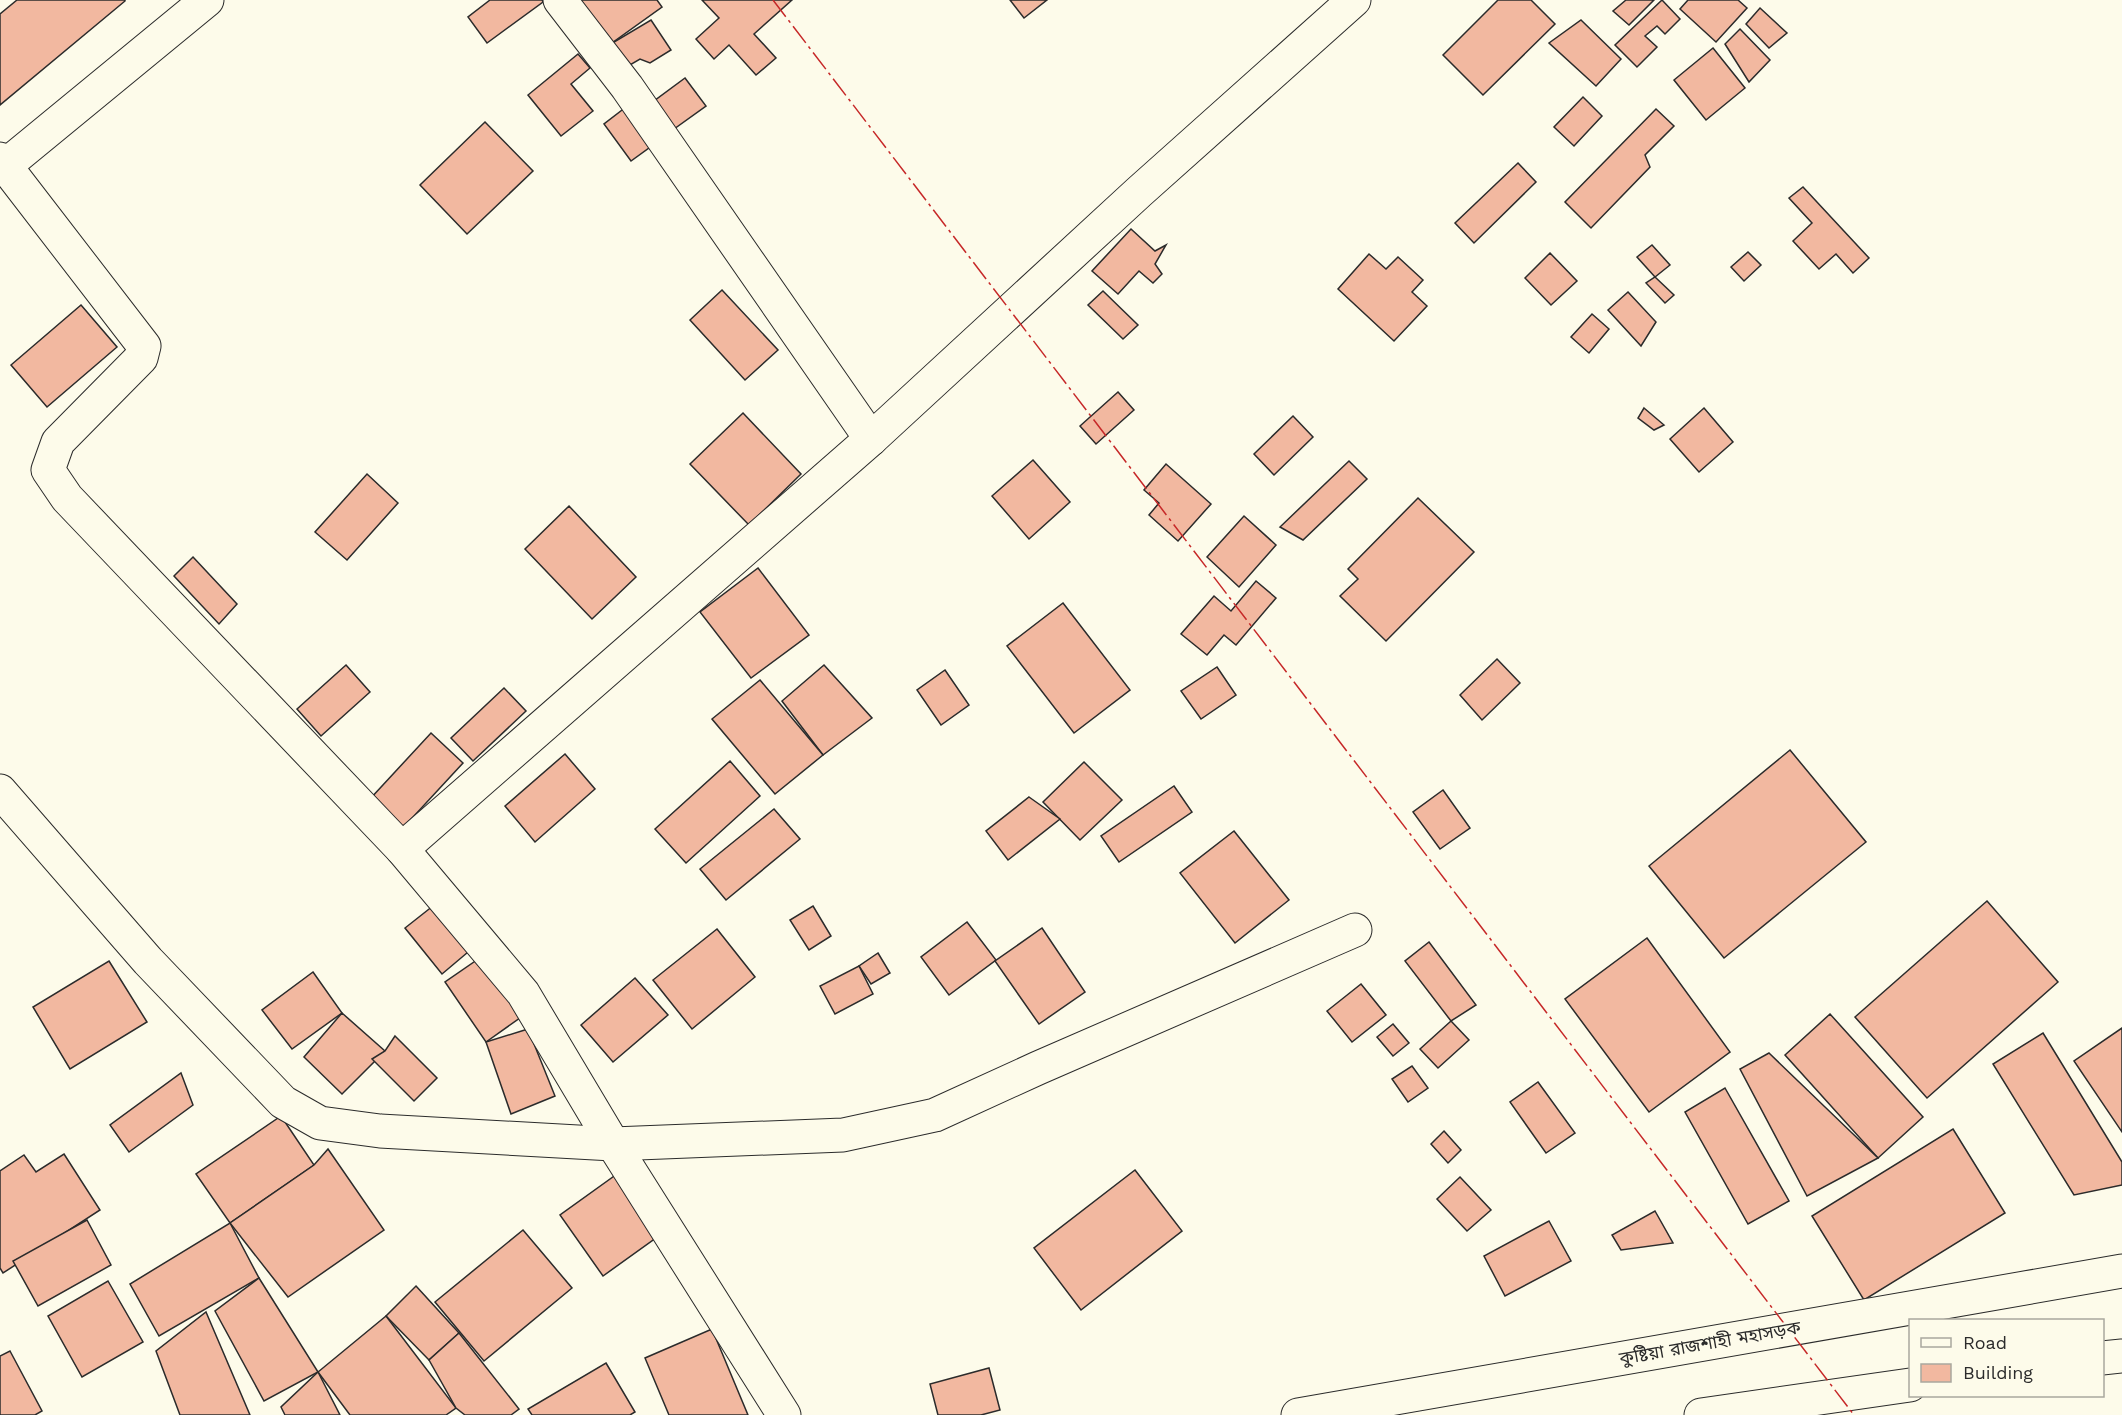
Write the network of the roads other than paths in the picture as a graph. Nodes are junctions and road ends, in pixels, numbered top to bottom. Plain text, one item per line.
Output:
1 (207, 0) edge
2 (560, 0) edge
3 (1354, 0) edge
4 (3, 162) edge
5 (871, 439) junction
6 (0, 791) edge
7 (402, 849) junction
8 (1354, 930) dead end
9 (613, 1144) junction
10 (2122, 1271) edge
11 (2122, 1356) edge
12 (2104, 1358) edge
13 (1909, 1385) edge
14 (784, 1415) edge
15 (1298, 1415) edge
16 (1701, 1415) edge

1 - 4 main road
2 - 5 main road
3 - 5 main road
4 - 7 main road
5 - 7 main road
6 - 9 main road
7 - 9 main road
8 - 9 main road
9 - 14 main road
10 - 15 main road, কুষ্টিয়া রাজশাহী মহাসড়ক
11 - 12 main road
13 - 16 main road

